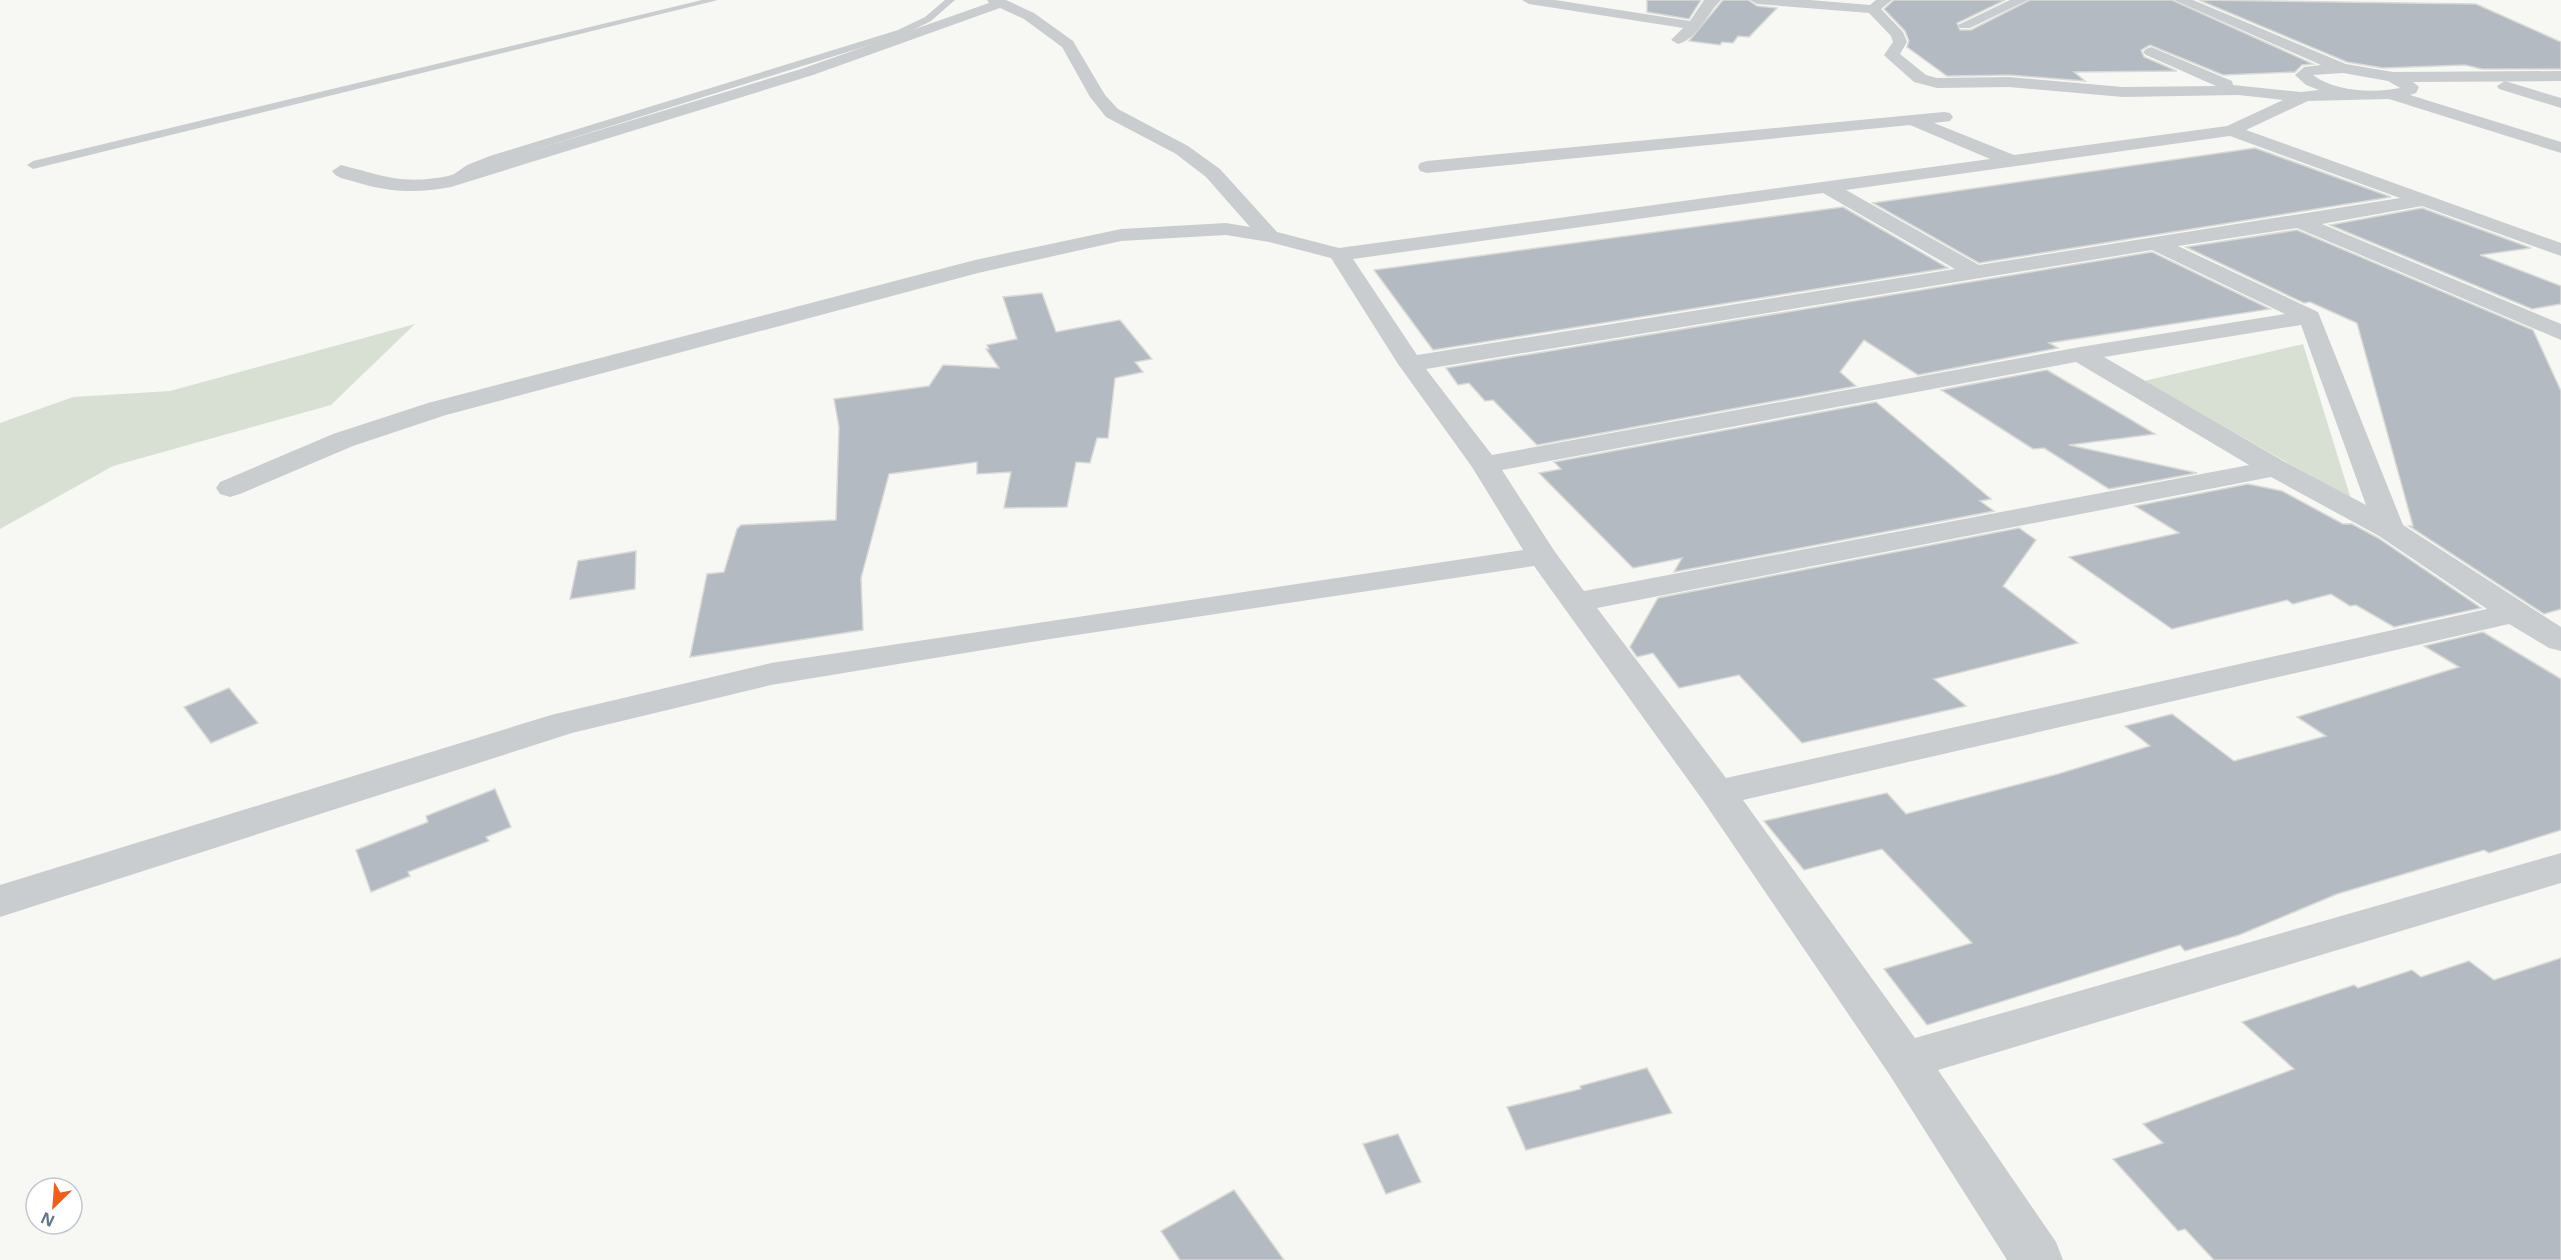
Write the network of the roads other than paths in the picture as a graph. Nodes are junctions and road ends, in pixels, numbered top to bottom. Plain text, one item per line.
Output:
1 (713, 0) edge
2 (950, 0) edge
3 (1529, 0) edge
4 (1714, 0) edge
5 (1757, 0) edge
6 (2020, 0) edge
7 (2181, 0) edge
8 (998, 2) edge
9 (1879, 4) edge
10 (1965, 25) dead end
11 (1694, 26) junction
12 (1673, 44) dead end
13 (2151, 52) dead end
14 (2343, 68) junction
15 (2474, 76) junction
16 (2561, 76) edge
17 (2392, 86) junction
18 (2239, 90) junction
19 (2304, 91) junction
20 (2543, 98) junction
21 (2561, 98) edge
22 (2561, 103) edge
23 (1944, 117) dead end
24 (1910, 120) junction
25 (2231, 131) junction
26 (2561, 148) edge
27 (2010, 161) junction
28 (33, 165) dead end
29 (1427, 167) dead end
30 (341, 171) dead end
31 (451, 181) junction
32 (1825, 186) junction
33 (2425, 200) junction
34 (2299, 222) junction
35 (1270, 236) junction
36 (2155, 243) junction
37 (2561, 250) edge
38 (1339, 254) junction
39 (1976, 272) junction
40 (2310, 316) junction
41 (2561, 333) edge
42 (2080, 354) junction
43 (1410, 364) junction
44 (1485, 465) junction
45 (2275, 468) junction
46 (230, 488) dead end
47 (2390, 530) junction
48 (1542, 556) junction
49 (1578, 602) junction
50 (2514, 613) junction
51 (2561, 641) edge
52 (1717, 793) junction
53 (2561, 867) edge
54 (0, 901) edge
55 (1905, 1060) junction
56 (2037, 1260) edge

1 - 28 lane
2 - 31 lane
3 - 11 street
4 - 11 street
5 - 9 street
6 - 10 street
7 - 14 street
8 - 31 street
8 - 35 street
9 - 18 street
11 - 12 street
13 - 18 street
14 - 17 street
14 - 19 street
15 - 16 street
15 - 17 street
15 - 20 street
17 - 19 street
17 - 26 street
18 - 19 street
19 - 25 street
20 - 21 street
20 - 22 street
23 - 24 street
24 - 27 street
24 - 29 street
25 - 27 street
25 - 33 street
27 - 32 street
30 - 31 street
32 - 38 street
32 - 39 street
33 - 34 street
33 - 37 street
34 - 36 street
34 - 41 street
35 - 38 street
35 - 46 street
36 - 39 street
36 - 40 street
38 - 43 street
39 - 43 street
40 - 42 street
40 - 47 street
42 - 44 street
42 - 45 street
43 - 44 street
44 - 48 street
45 - 47 street
45 - 49 street
47 - 50 street
48 - 49 street
48 - 54 street
49 - 52 street
50 - 51 street
50 - 52 street
52 - 55 street
53 - 55 street
55 - 56 street

